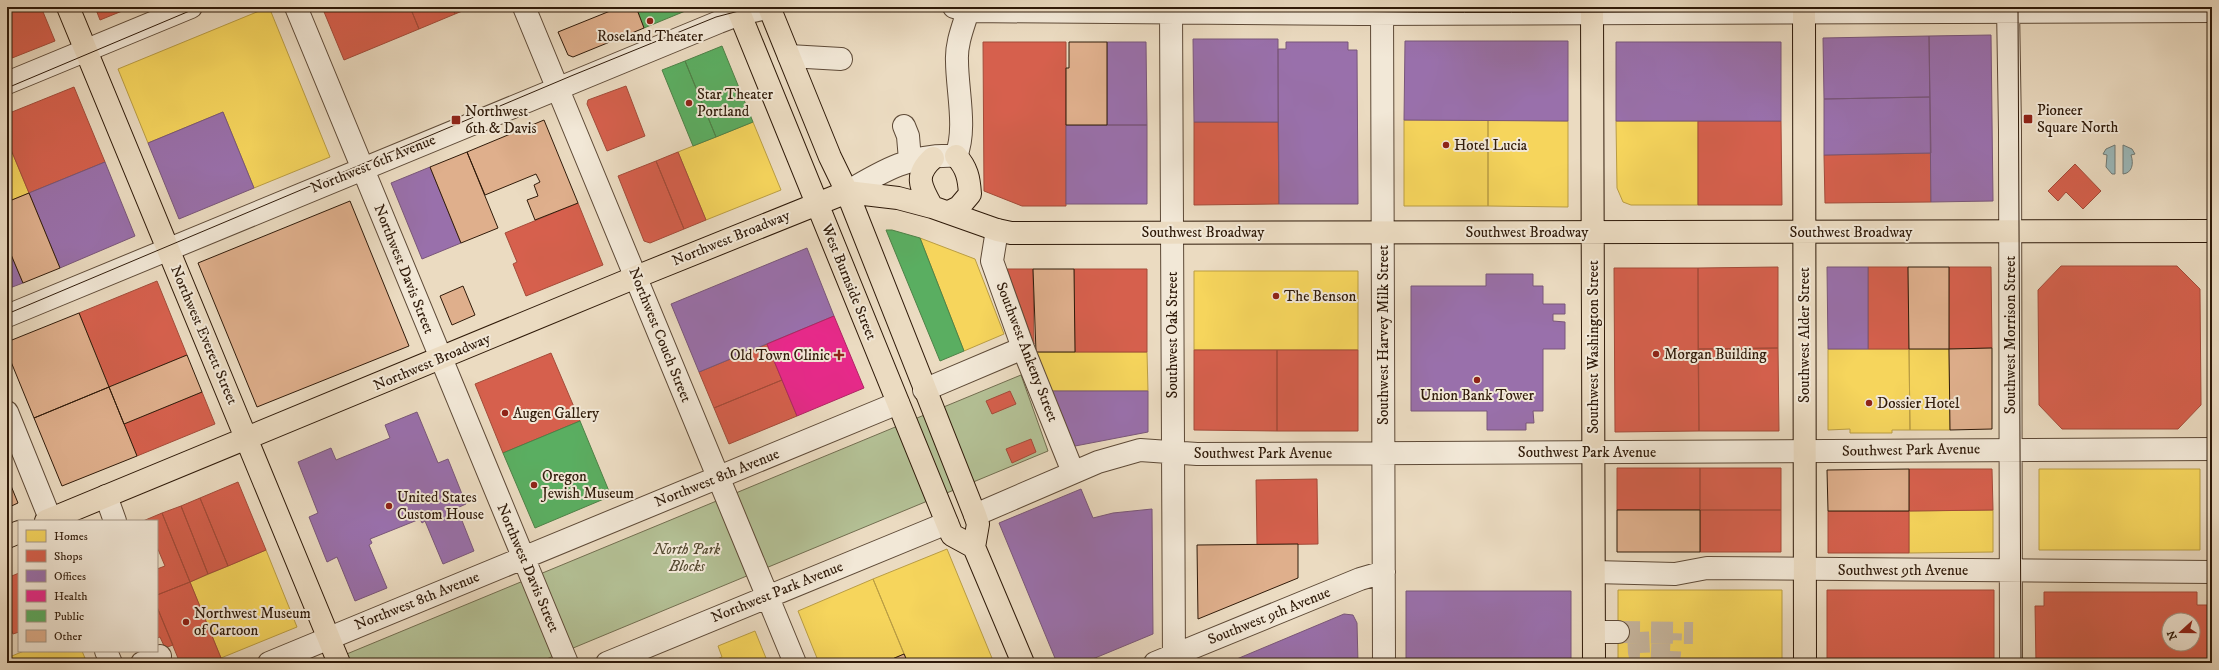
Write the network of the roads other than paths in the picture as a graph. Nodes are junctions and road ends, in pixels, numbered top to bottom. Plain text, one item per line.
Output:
1 (68, 7) edge
2 (191, 7) edge
3 (296, 7) edge
4 (524, 7) edge
5 (770, 7) edge
6 (961, 9) edge
7 (2008, 9) edge
8 (1171, 10) edge
9 (1382, 10) edge
10 (1592, 10) edge
11 (1804, 10) edge
12 (738, 11) edge
13 (2212, 11) edge
14 (86, 50) junction
15 (789, 56) junction
16 (841, 59) dead end
17 (7, 83) edge
18 (558, 88) junction
19 (904, 126) dead end
20 (956, 156) junction
21 (933, 158) junction
22 (910, 160) junction
23 (363, 168) junction
24 (847, 192) junction
25 (817, 204) junction
26 (941, 209) junction
27 (997, 230) junction
28 (2011, 231) junction
29 (2212, 231) edge
30 (1172, 232) junction
31 (1383, 232) junction
32 (1593, 232) junction
33 (1805, 232) junction
34 (168, 249) junction
35 (636, 277) junction
36 (7, 316) edge
37 (1023, 348) junction
38 (441, 358) junction
39 (924, 390) junction
40 (898, 403) junction
41 (7, 412) edge
42 (246, 438) junction
43 (2010, 449) junction
44 (2212, 449) edge
45 (1804, 451) junction
46 (1384, 453) junction
47 (1593, 453) junction
48 (1172, 454) junction
49 (1073, 472) junction
50 (718, 477) junction
51 (106, 496) junction
52 (975, 516) junction
53 (49, 520) edge
54 (115, 520) edge
55 (948, 523) junction
56 (18, 532) edge
57 (7, 537) edge
58 (974, 547) junction
59 (524, 558) junction
60 (1804, 569) junction
61 (2010, 570) junction
62 (1384, 572) junction
63 (1594, 572) junction
64 (2212, 572) edge
65 (767, 596) junction
66 (1594, 632) junction
67 (1618, 632) tunnel mouth
68 (329, 638) junction
69 (106, 652) edge
70 (1168, 660) edge
71 (111, 663) edge
72 (269, 663) edge
73 (339, 663) edge
74 (567, 663) edge
75 (608, 663) edge
76 (795, 663) edge
77 (1024, 663) edge
78 (1384, 663) edge
79 (1594, 663) edge
80 (1805, 663) edge
81 (2011, 663) edge

1 - 14 main road, Northwest Everett Street
2 - 14 street
3 - 23 street, Northwest Davis Street
4 - 18 street, Northwest Couch Street
5 - 12 street, Northwest 6th Avenue
5 - 15 main road, West Burnside Street
6 - 8 street
6 - 20 street
7 - 11 street
7 - 13 street
7 - 28 street, Southwest Morrison Street
8 - 9 street
8 - 30 street, Southwest Oak Street
9 - 10 street
9 - 31 street, Southwest Harvey Milk Street
10 - 11 street
10 - 32 main road, Southwest Washington Street
11 - 33 main road, Southwest Alder Street
12 - 18 street, Northwest 6th Avenue
12 - 25 main road, West Burnside Street
14 - 17 street
14 - 34 main road, Northwest Everett Street
15 - 16 street
15 - 24 main road, West Burnside Street
18 - 23 street, Northwest 6th Avenue
18 - 35 street, Northwest Couch Street
19 - 22 street
20 - 21 street, Southwest Broadway
20 - 26 main road
21 - 22 street, Southwest Broadway
21 - 26 main road
22 - 24 street, Southwest Broadway
23 - 34 street, Northwest 6th Avenue
23 - 38 street, Northwest Davis Street
24 - 25 main road, Southwest Broadway
24 - 26 main road, Southwest Broadway
24 - 39 main road, West Burnside Street
25 - 35 main road, Northwest Broadway
25 - 40 main road, West Burnside Street
26 - 27 main road, Southwest Broadway
27 - 30 main road, Southwest Broadway
27 - 37 street, Southwest Ankeny Street
28 - 29 main road, Southwest Broadway
28 - 33 main road, Southwest Broadway
28 - 43 street, Southwest Morrison Street
30 - 31 main road, Southwest Broadway
30 - 48 street, Southwest Oak Street
31 - 32 main road, Southwest Broadway
31 - 46 street, Southwest Harvey Milk Street
32 - 33 main road, Southwest Broadway
32 - 47 main road, Southwest Washington Street
33 - 45 main road, Southwest Alder Street
34 - 36 street, Northwest 6th Avenue
34 - 42 main road, Northwest Everett Street
35 - 38 main road, Northwest Broadway
35 - 50 street, Northwest Couch Street
37 - 39 street
37 - 49 street, Southwest Ankeny Street
38 - 42 main road, Northwest Broadway
38 - 59 street, Northwest Davis Street
39 - 52 main road, West Burnside Street
40 - 50 street, Northwest 8th Avenue
40 - 55 main road, West Burnside Street
41 - 53 street
42 - 51 main road, Northwest Broadway
42 - 68 main road, Northwest Everett Street
43 - 44 street, Southwest Park Avenue
43 - 45 street, Southwest Park Avenue
43 - 61 street, Southwest Morrison Street
45 - 47 street, Southwest Park Avenue
45 - 60 main road, Southwest Alder Street
46 - 47 street, Southwest Park Avenue
46 - 48 street, Southwest Park Avenue
46 - 62 street, Southwest Harvey Milk Street
47 - 63 main road, Southwest Washington Street
48 - 49 street, Southwest Park Avenue
48 - 70 street, Southwest Oak Street
49 - 52 street, Southwest Park Avenue
50 - 59 street, Northwest 8th Avenue
50 - 65 street, Northwest Couch Street
51 - 53 main road, Northwest Broadway
51 - 54 street
52 - 58 main road, West Burnside Street
55 - 58 main road, West Burnside Street
55 - 65 street, Northwest Park Avenue
56 - 57 main road
58 - 77 main road
59 - 68 street, Northwest 8th Avenue
59 - 74 street, Northwest Davis Street
60 - 61 street, Southwest 9th Avenue
60 - 63 street, Southwest 9th Avenue
60 - 80 main road, Southwest Alder Street
61 - 64 street, Southwest 9th Avenue
61 - 81 street, Southwest Morrison Street
62 - 70 street, Southwest 9th Avenue
62 - 78 street, Southwest Harvey Milk Street
63 - 66 main road, Southwest Washington Street
65 - 75 street, Northwest Park Avenue
65 - 76 street, Northwest Couch Street
66 - 67 street
66 - 79 main road, Southwest Washington Street
68 - 72 street, Northwest 8th Avenue
68 - 73 main road, Northwest Everett Street
69 - 71 street

